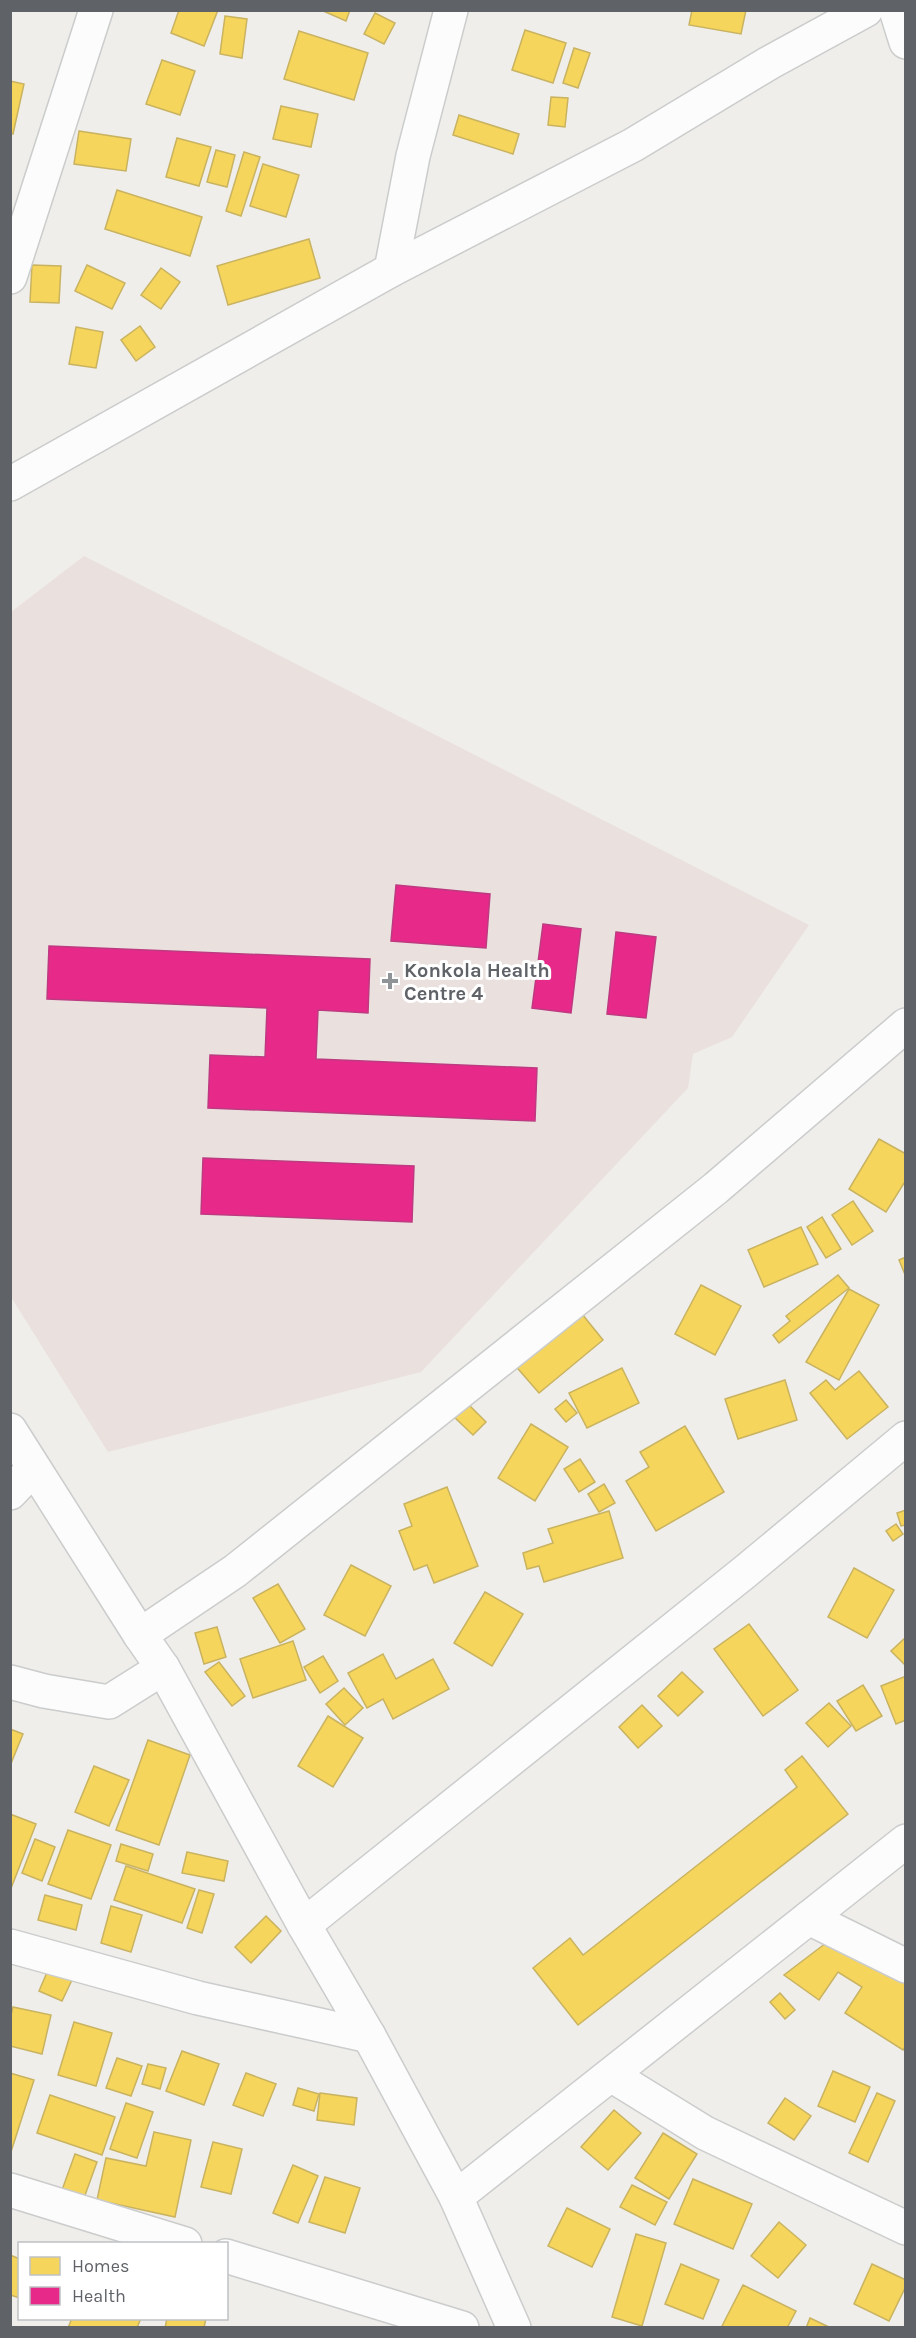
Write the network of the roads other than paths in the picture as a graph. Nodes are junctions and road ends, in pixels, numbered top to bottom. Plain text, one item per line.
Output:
1 (96, 10) edge
2 (451, 10) edge
3 (866, 10) edge
4 (896, 10) edge
5 (906, 42) edge
6 (391, 270) junction
7 (10, 277) edge
8 (10, 484) edge
9 (906, 1025) edge
10 (10, 1430) edge
11 (906, 1438) edge
12 (33, 1469) junction
13 (10, 1493) edge
14 (140, 1635) junction
15 (163, 1668) junction
16 (10, 1682) edge
17 (906, 1841) edge
18 (809, 1918) junction
19 (304, 1924) junction
20 (10, 1946) edge
21 (906, 1966) edge
22 (369, 2036) junction
23 (611, 2075) junction
24 (10, 2190) edge
25 (456, 2197) junction
26 (906, 2228) edge
27 (179, 2242) edge
28 (228, 2257) edge
29 (462, 2328) edge
30 (514, 2328) edge

1 - 7 street
2 - 6 street
3 - 6 street
4 - 5 street
6 - 8 street
9 - 14 street
10 - 12 street
11 - 19 street
12 - 13 street
12 - 14 street
14 - 15 street
15 - 16 street
15 - 19 street
17 - 18 street
18 - 21 street
18 - 23 street
19 - 22 street
20 - 22 street
22 - 25 street
23 - 25 street
23 - 26 street
24 - 27 street
25 - 30 street
28 - 29 street

